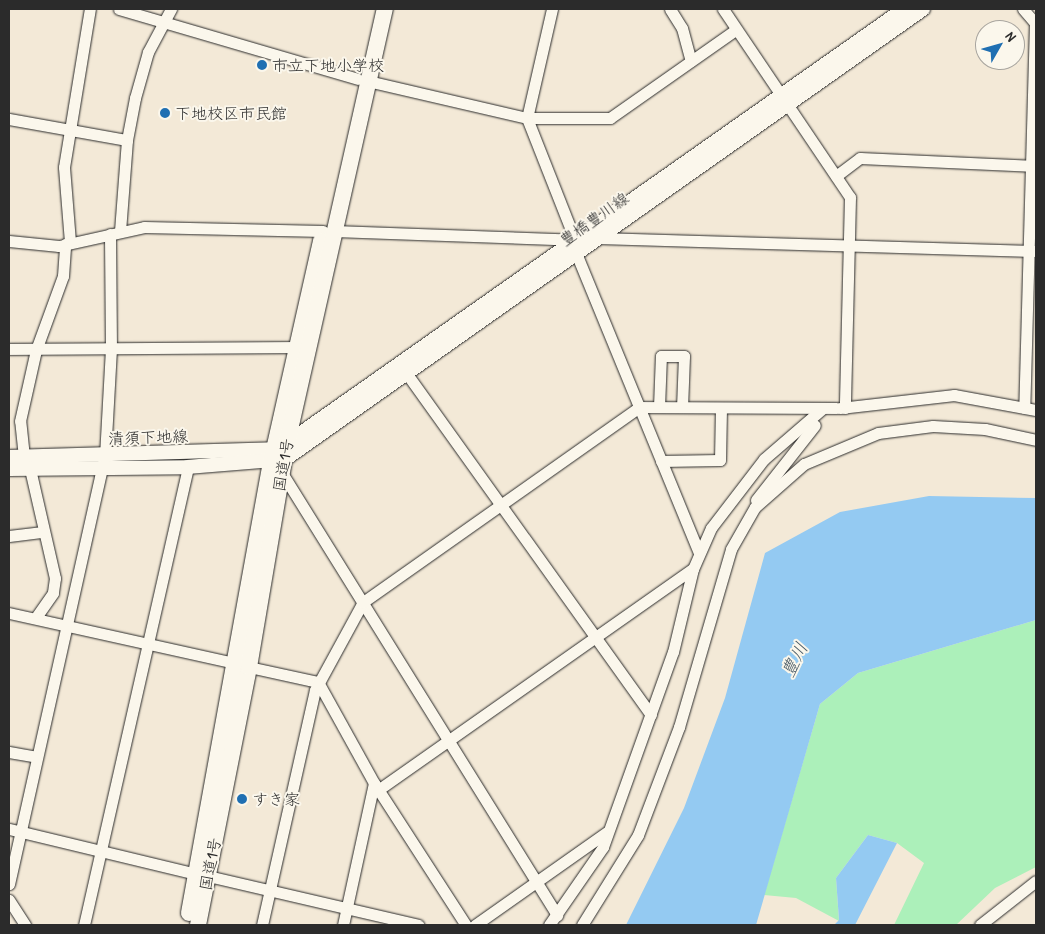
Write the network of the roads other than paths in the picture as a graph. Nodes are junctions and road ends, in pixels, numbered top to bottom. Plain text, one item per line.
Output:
1 (90, 9) edge
2 (119, 9) edge
3 (170, 9) edge
4 (374, 9) edge
5 (385, 9) edge
6 (552, 9) edge
7 (670, 9) edge
8 (723, 9) edge
9 (904, 9) edge
10 (923, 9) edge
11 (1024, 9) edge
12 (164, 21) junction
13 (1036, 24) edge
14 (734, 31) junction
15 (690, 61) junction
16 (363, 80) junction
17 (784, 100) junction
18 (527, 118) junction
19 (9, 119) edge
20 (69, 132) junction
21 (126, 140) junction
22 (1034, 165) edge
23 (836, 176) junction
24 (328, 231) junction
25 (115, 233) junction
26 (598, 238) junction
27 (9, 241) edge
28 (67, 243) junction
29 (576, 246) junction
30 (850, 246) junction
31 (1033, 251) edge
32 (294, 347) junction
33 (9, 349) edge
34 (36, 350) junction
35 (111, 350) junction
36 (407, 374) junction
37 (639, 407) junction
38 (659, 407) junction
39 (682, 407) junction
40 (721, 408) junction
41 (823, 408) junction
42 (841, 408) junction
43 (1024, 408) junction
44 (1036, 410) edge
45 (1036, 440) edge
46 (9, 457) edge
47 (279, 458) junction
48 (661, 461) junction
49 (104, 462) junction
50 (27, 463) junction
51 (188, 467) junction
52 (9, 469) edge
53 (501, 504) junction
54 (755, 507) junction
55 (43, 532) junction
56 (9, 536) edge
57 (699, 553) junction
58 (692, 569) junction
59 (363, 602) junction
60 (9, 613) edge
61 (36, 617) junction
62 (67, 624) junction
63 (596, 637) junction
64 (148, 644) junction
65 (242, 665) junction
66 (318, 682) junction
67 (651, 715) junction
68 (448, 741) junction
69 (9, 752) edge
70 (36, 757) junction
71 (376, 787) junction
72 (14, 830) edge
73 (607, 832) junction
74 (101, 851) junction
75 (202, 875) junction
76 (535, 882) junction
77 (1036, 882) edge
78 (9, 884) edge
79 (270, 889) junction
80 (9, 900) edge
81 (346, 909) junction
82 (557, 915) junction
83 (26, 925) edge
84 (84, 925) edge
85 (187, 925) edge
86 (198, 925) edge
87 (262, 925) edge
88 (343, 925) edge
89 (418, 925) edge
90 (466, 925) edge
91 (475, 925) edge
92 (548, 925) edge
93 (582, 925) edge
94 (980, 925) edge

1 - 20 street
2 - 12 street
3 - 12 street
4 - 16 highway, 国道1号
5 - 16 highway, 国道1号
6 - 18 street
7 - 15 street
8 - 14 street
9 - 17 main road, 豊橋豊川線
10 - 17 main road, 豊橋豊川線
11 - 13 street
12 - 16 street
12 - 21 street
13 - 22 street
14 - 15 street
14 - 17 street
15 - 18 street
16 - 18 street
16 - 24 highway, 国道1号
17 - 23 street
17 - 26 main road, 豊橋豊川線
17 - 29 main road, 豊橋豊川線
18 - 29 street
19 - 20 street
20 - 21 street
20 - 28 street
21 - 25 street
22 - 23 street
22 - 31 street
23 - 30 street
24 - 25 street
24 - 29 street
24 - 32 highway, 国道1号
24 - 47 highway, 国道1号
25 - 28 street
25 - 35 street
26 - 29 main road, 豊橋豊川線
26 - 30 street
27 - 28 street
28 - 34 street
29 - 36 main road, 豊橋豊川線
29 - 37 street
29 - 47 main road, 豊橋豊川線
30 - 31 street
30 - 42 street
31 - 43 street
32 - 35 street
32 - 47 highway, 国道1号
33 - 34 street
34 - 35 street
34 - 50 street
35 - 49 street
36 - 47 main road, 豊橋豊川線
36 - 53 street
37 - 38 street
37 - 48 street
37 - 53 street
38 - 39 street
38 - 39 street
39 - 40 street
40 - 41 street
40 - 48 street
41 - 42 street
41 - 57 street
42 - 43 street
42 - 54 street
43 - 44 street
45 - 54 street
46 - 50 main road, 清須下地線
47 - 49 main road, 清須下地線
47 - 51 main road, 清須下地線
47 - 59 street
47 - 65 highway, 国道1号
48 - 57 street
49 - 50 main road, 清須下地線
49 - 51 main road, 清須下地線
49 - 62 street
50 - 52 main road, 清須下地線
50 - 55 street
51 - 64 street
53 - 59 street
53 - 63 street
54 - 93 street
55 - 56 street
55 - 61 street
57 - 58 street
58 - 63 street
58 - 67 street
59 - 66 street
59 - 68 street
60 - 61 street
61 - 62 street
62 - 64 street
62 - 70 street
63 - 67 street
63 - 68 street
64 - 65 street
64 - 74 street
65 - 66 street
65 - 75 highway, 国道1号
66 - 71 street
66 - 79 street
67 - 73 street
68 - 71 street
68 - 76 street
69 - 70 street
70 - 72 street
71 - 81 street
71 - 90 street
72 - 74 street
72 - 78 street
73 - 76 street
73 - 82 street
74 - 75 street
74 - 84 street
75 - 79 street
75 - 85 highway, 国道1号
75 - 86 highway, 国道1号
76 - 82 street
76 - 91 street
77 - 94 street
79 - 81 street
79 - 87 street
80 - 83 street
81 - 88 street
81 - 89 street
82 - 92 street

